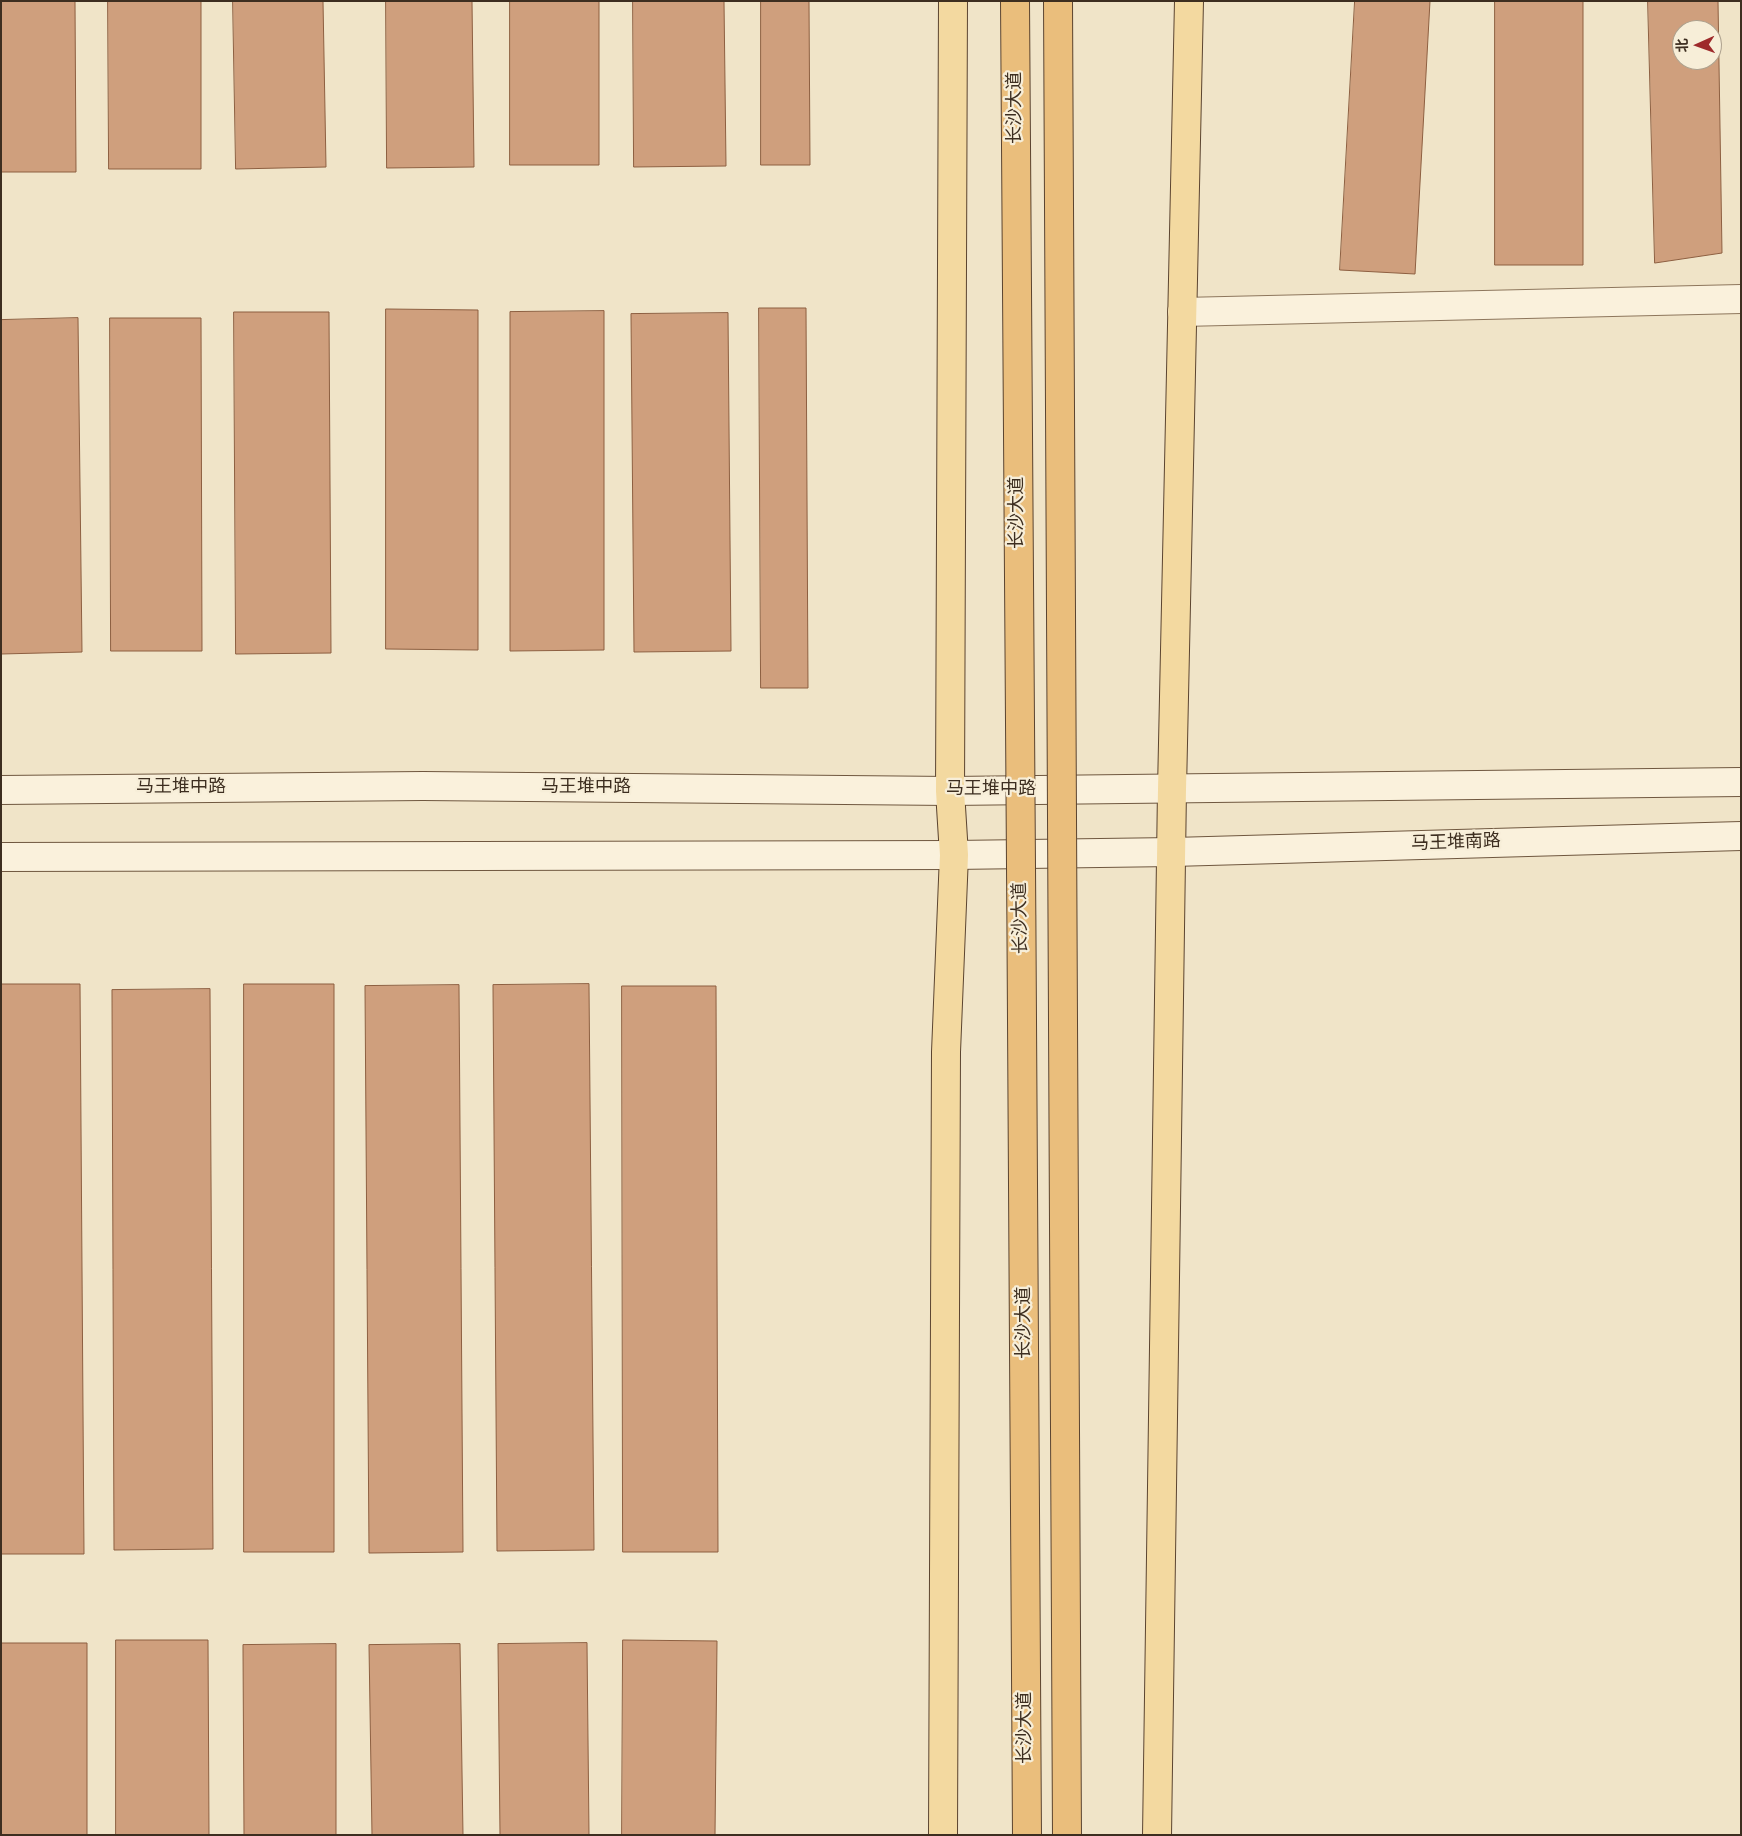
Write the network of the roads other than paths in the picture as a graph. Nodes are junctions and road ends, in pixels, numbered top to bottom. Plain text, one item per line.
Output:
1 (953, 1) edge
2 (1015, 1) edge
3 (1058, 1) edge
4 (1189, 1) edge
5 (1741, 299) edge
6 (1182, 312) junction
7 (1741, 782) edge
8 (1172, 789) junction
9 (1, 790) edge
10 (950, 791) junction
11 (1741, 836) edge
12 (1171, 851) junction
13 (954, 855) junction
14 (1, 857) edge
15 (944, 1835) edge
16 (1027, 1835) edge
17 (1067, 1835) edge
18 (1157, 1835) edge

1 - 10 main road
2 - 16 highway, 长沙大道, bridge
3 - 17 highway, bridge
4 - 6 main road
5 - 6 main road
6 - 8 main road
7 - 8 main road
8 - 10 main road, 马王堆中路
8 - 12 main road
9 - 10 main road, 马王堆中路
10 - 13 main road
11 - 12 main road, 马王堆南路
12 - 13 main road
12 - 18 main road
13 - 14 main road
13 - 15 main road

